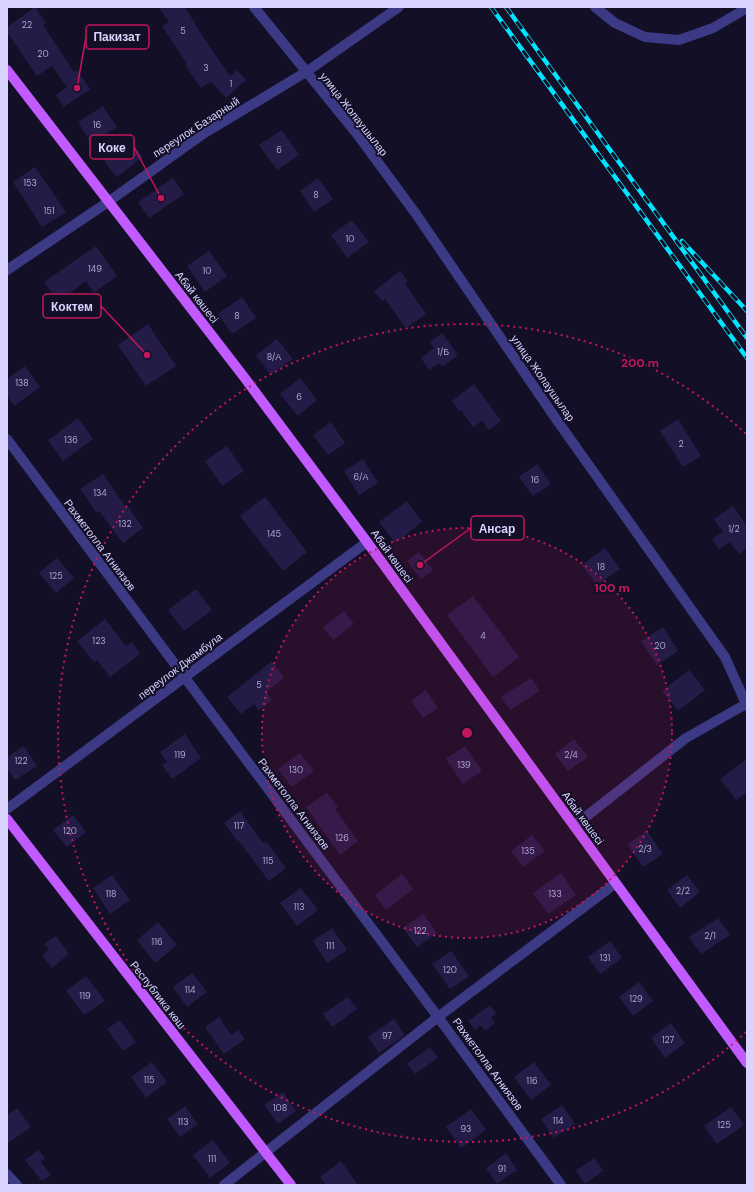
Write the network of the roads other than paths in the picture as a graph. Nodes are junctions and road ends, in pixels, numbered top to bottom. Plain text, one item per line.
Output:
1 (254, 7) edge
2 (399, 7) edge
3 (595, 7) edge
4 (747, 8) edge
5 (7, 70) edge
6 (306, 72) junction
7 (108, 202) junction
8 (7, 270) edge
9 (7, 439) edge
10 (367, 542) junction
11 (184, 678) junction
12 (746, 705) edge
13 (7, 809) edge
14 (7, 819) edge
15 (574, 826) junction
16 (616, 883) junction
17 (438, 1016) junction
18 (747, 1063) edge
19 (265, 1152) junction
20 (7, 1174) edge
21 (17, 1185) edge
22 (224, 1185) edge
23 (291, 1185) edge
24 (561, 1185) edge

1 - 6 street, улица Жолаушылар
2 - 6 street, переулок Базарный
3 - 4 street
5 - 7 main road, Абай көшесі
6 - 7 street, переулок Базарный
6 - 12 street, улица Жолаушылар
7 - 8 street, переулок Базарный
7 - 10 main road, Абай көшесі
9 - 11 street, Рахметолла Агниязов
10 - 11 street, переулок Джамбула
10 - 15 main road, Абай көшесі
11 - 13 street, переулок Джамбула
11 - 17 street, Рахметолла Агниязов
12 - 15 street
14 - 19 main road, Республика көш
15 - 16 main road, Абай көшесі
16 - 17 street
16 - 18 main road, Абай көшесі
17 - 19 street
17 - 24 street, Рахметолла Агниязов
19 - 22 street
19 - 23 main road, Республика көш
20 - 21 street

